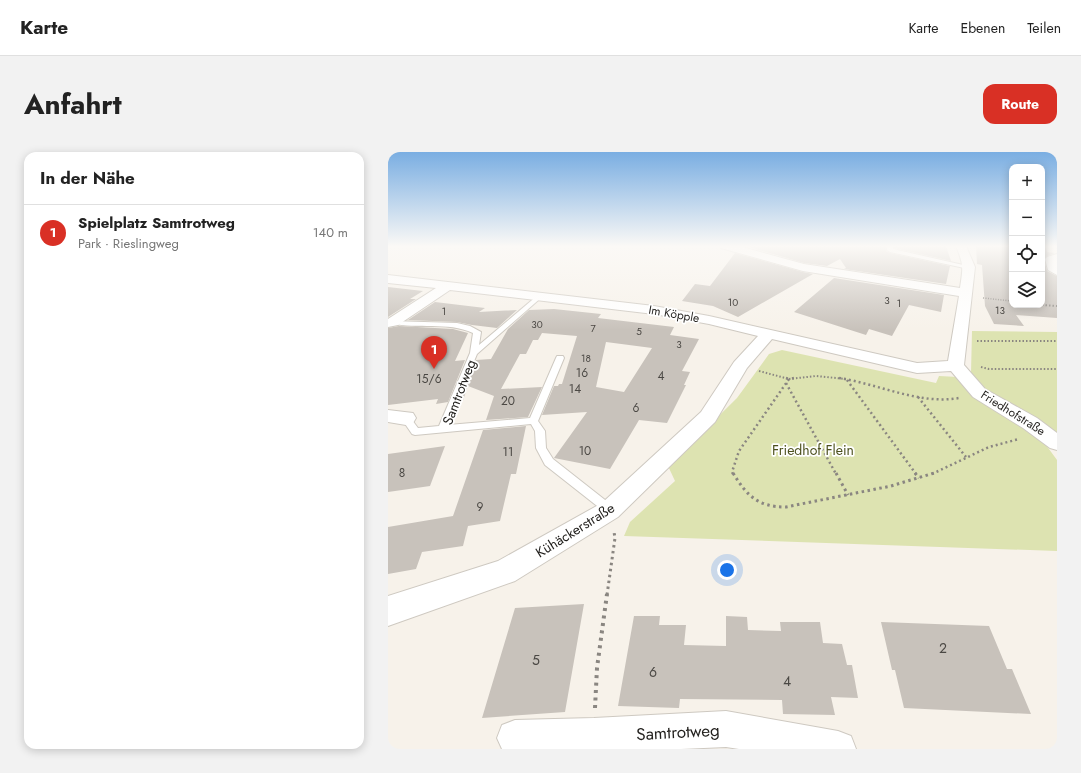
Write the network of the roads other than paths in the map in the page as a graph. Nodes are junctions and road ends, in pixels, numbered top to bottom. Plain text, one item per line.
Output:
1 (844, 274) edge
2 (968, 274) edge
3 (388, 279) edge
4 (448, 286) junction
5 (966, 294) junction
6 (540, 296) junction
7 (390, 323) edge
8 (768, 334) junction
9 (474, 353) junction
10 (560, 358) dead end
11 (956, 363) junction
12 (397, 417) edge
13 (533, 421) junction
14 (442, 429) junction
15 (1053, 440) edge
16 (610, 510) junction
17 (388, 612) edge
18 (515, 738) dead end
19 (838, 749) edge

1 - 5 street
2 - 5 street
3 - 4 street, Im Köpple
4 - 6 street, Im Köpple
4 - 7 street
5 - 11 street
6 - 8 street, Im Köpple
6 - 9 lane, Samtrotweg
7 - 9 lane
8 - 11 street, Im Köpple
8 - 16 street, Kühäckerstraße
9 - 14 lane, Samtrotweg
10 - 13 lane
11 - 15 street, Friedhofstraße
12 - 14 lane
13 - 14 lane, Samtrotweg
13 - 16 lane
16 - 17 street, Kühäckerstraße
18 - 19 street, Samtrotweg

